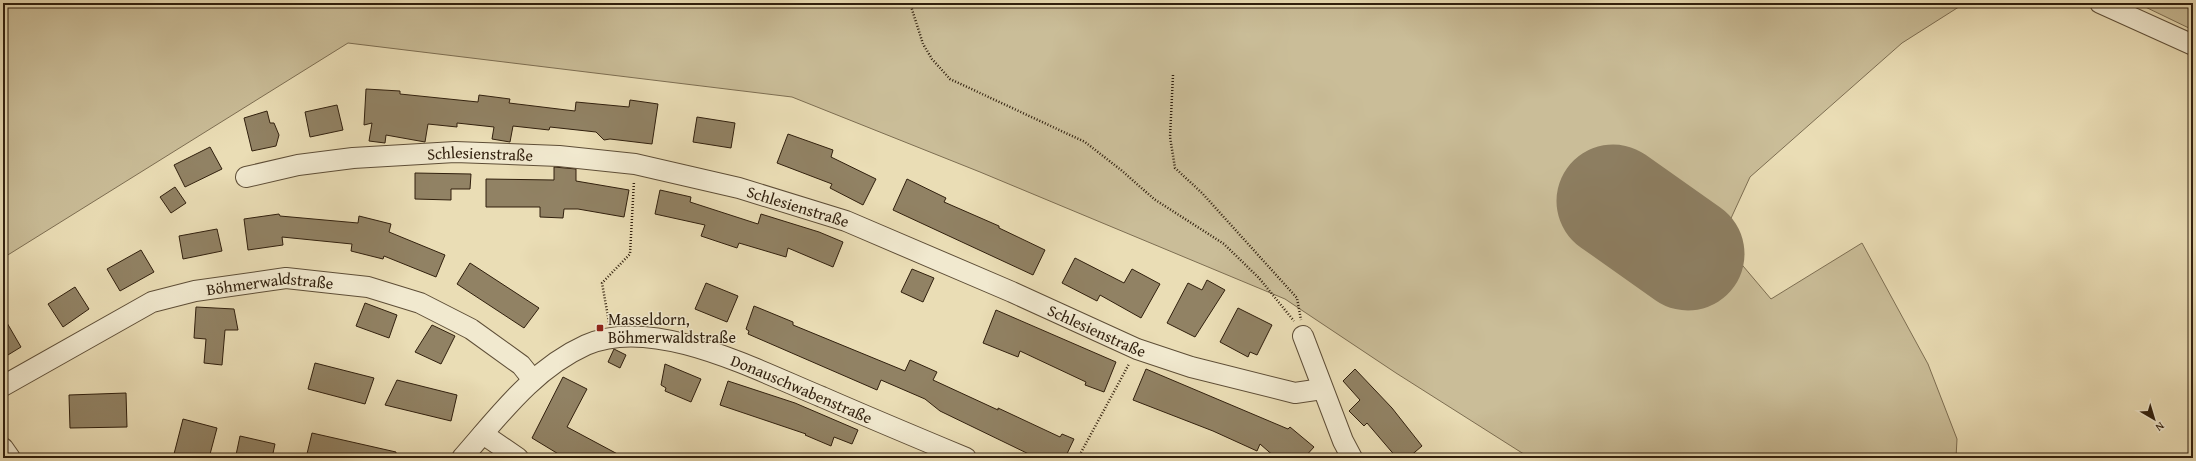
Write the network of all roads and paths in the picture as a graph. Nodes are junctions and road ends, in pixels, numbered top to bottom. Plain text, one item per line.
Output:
1 (910, 3) edge
2 (2100, 3) edge
3 (2193, 45) edge
4 (1173, 75) dead end
5 (246, 177) dead end
6 (634, 184) dead end
7 (610, 325) dead end
8 (1303, 336) junction
9 (1137, 349) junction
10 (533, 380) junction
11 (3, 386) edge
12 (1322, 389) junction
13 (483, 434) junction
14 (3, 448) edge
15 (10, 458) edge
16 (462, 458) edge
17 (518, 458) edge
18 (966, 458) edge
19 (1078, 458) edge
20 (1352, 458) edge

1 - 8 path
2 - 3 street
4 - 8 path
5 - 9 street, Schlesienstraße
6 - 7 path
8 - 12 street
9 - 12 street, Schlesienstraße
9 - 19 path
10 - 11 street, Böhmerwaldstraße
10 - 13 street, Donauschwabenstraße
10 - 18 street, Donauschwabenstraße
12 - 20 street
13 - 16 street, Donauschwabenstraße
13 - 17 street
14 - 15 street

